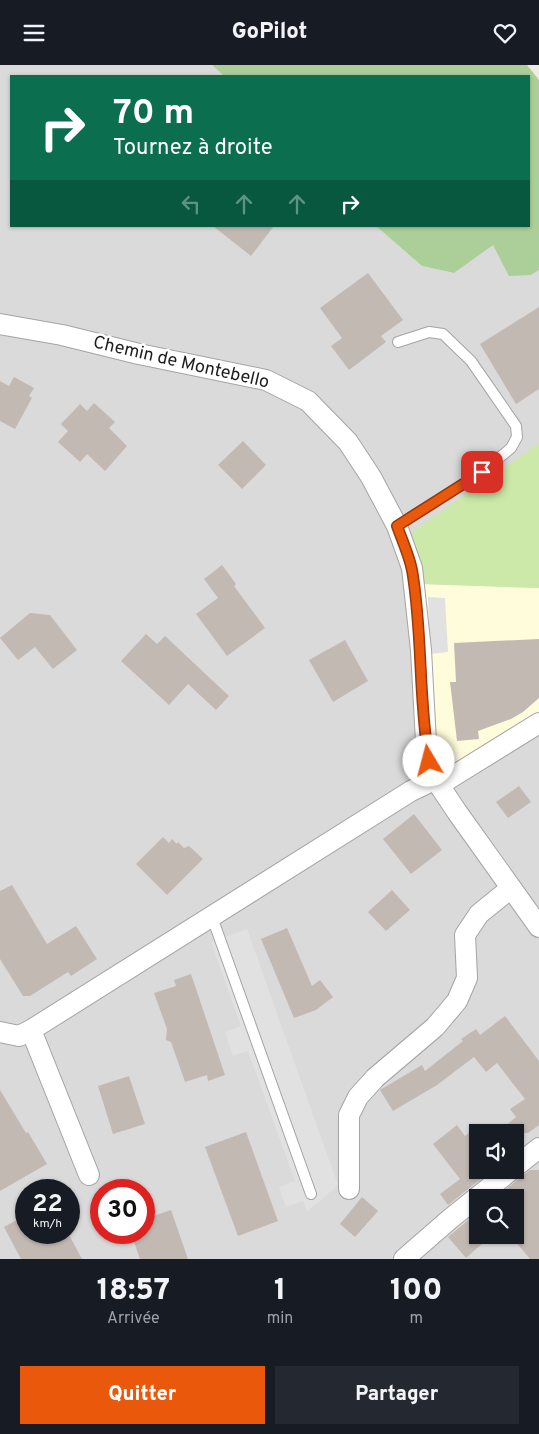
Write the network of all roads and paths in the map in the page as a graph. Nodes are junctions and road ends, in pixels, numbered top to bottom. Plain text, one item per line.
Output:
1 (0, 324) edge
2 (398, 341) dead end
3 (397, 526) junction
4 (539, 723) edge
5 (438, 782) junction
6 (511, 887) junction
7 (212, 917) junction
8 (539, 927) edge
9 (31, 1030) junction
10 (0, 1032) edge
11 (539, 1148) edge
12 (524, 1160) edge
13 (89, 1175) dead end
14 (500, 1179) edge
15 (349, 1189) dead end
16 (311, 1194) dead end
17 (404, 1259) edge

1 - 3 street, Chemin de Montebello
2 - 3 lane
3 - 5 street, Chemin de Montebello
4 - 5 street
5 - 6 street, Chemin de Montebello
5 - 7 street
6 - 8 street, Chemin de Montebello
6 - 15 street
7 - 9 street
7 - 16 lane
9 - 10 street
9 - 13 street
11 - 12 street
14 - 17 street

